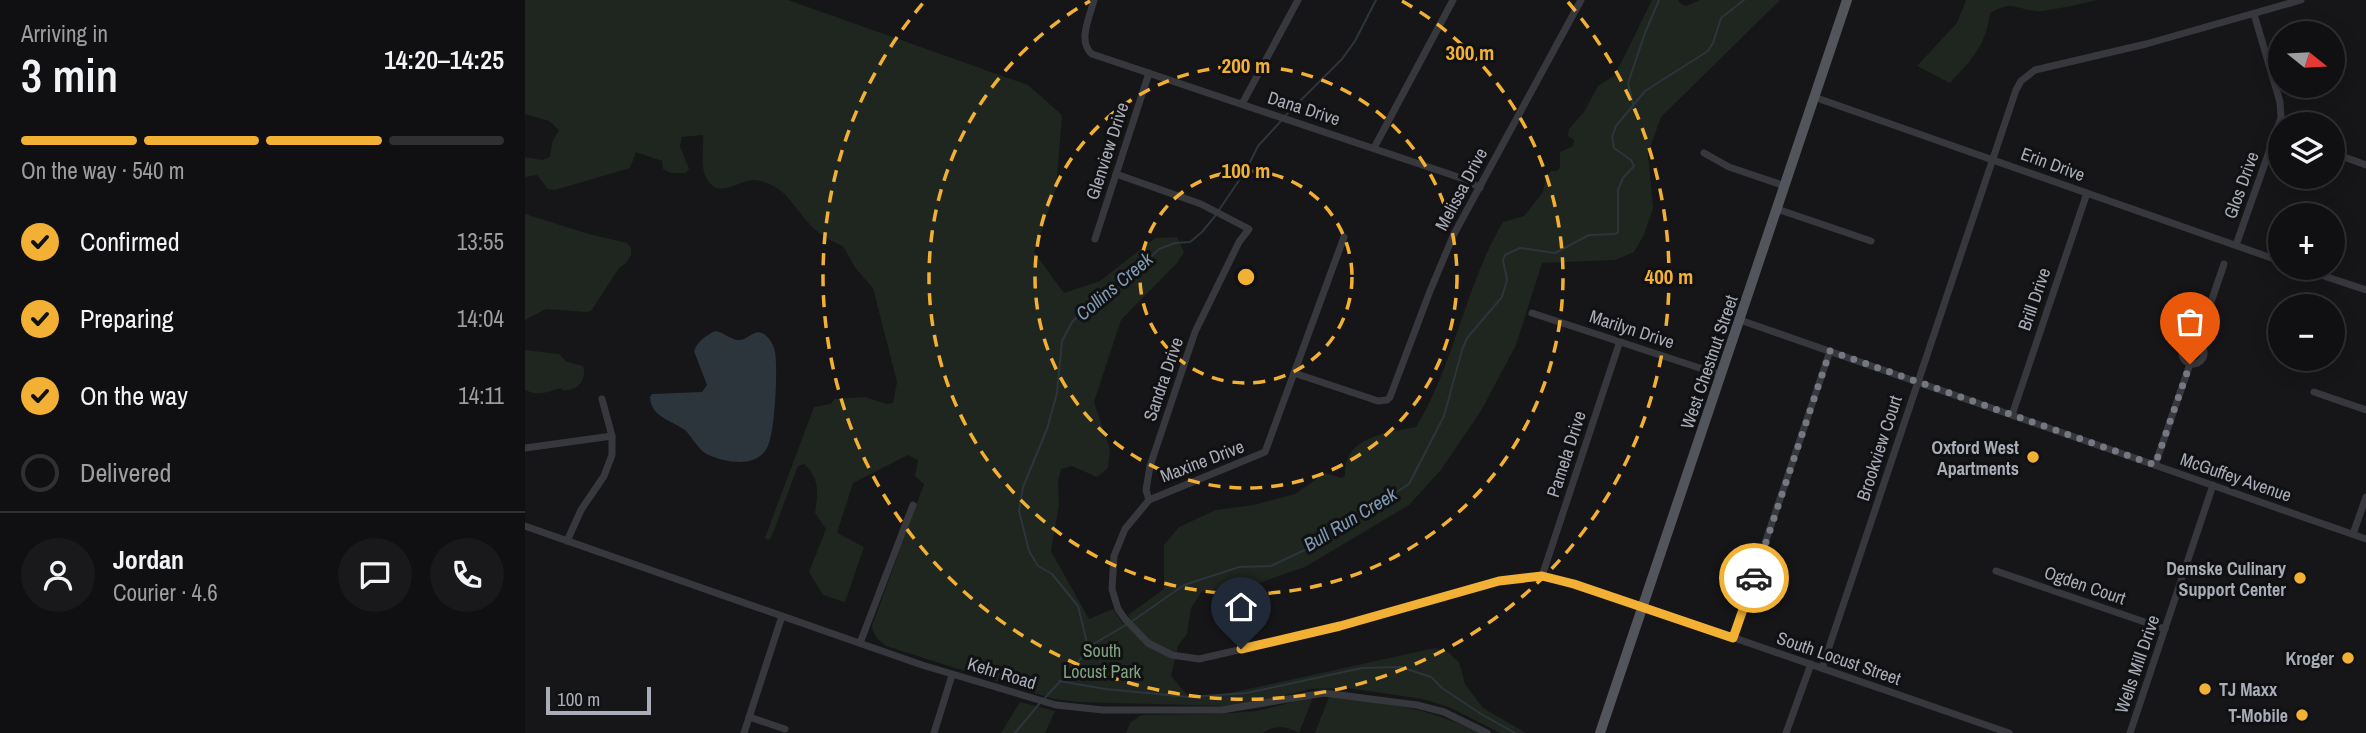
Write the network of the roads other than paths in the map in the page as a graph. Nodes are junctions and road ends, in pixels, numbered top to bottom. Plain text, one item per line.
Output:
1 (1094, 0) edge
2 (1298, 0) edge
3 (1453, 0) edge
4 (1581, 0) edge
5 (1847, 0) edge
6 (2301, 0) edge
7 (2254, 14) junction
8 (1149, 73) junction
9 (1814, 97) junction
10 (1242, 104) junction
11 (2282, 112) edge
12 (1374, 148) junction
13 (1704, 153) dead end
14 (2345, 157) edge
15 (1993, 159) junction
16 (2268, 160) edge
17 (2366, 165) edge
18 (1117, 174) junction
19 (1785, 186) junction
20 (1480, 188) junction
21 (2087, 193) junction
22 (1777, 209) junction
23 (1344, 237) dead end
24 (1095, 239) dead end
25 (1871, 241) dead end
26 (2236, 245) junction
27 (2268, 257) edge
28 (2224, 264) dead end
29 (2336, 280) edge
30 (2366, 290) edge
31 (1532, 313) dead end
32 (1739, 320) junction
33 (1621, 341) junction
34 (2197, 344) junction
35 (1830, 351) junction
36 (2190, 364) junction
37 (1294, 373) junction
38 (1721, 376) junction
39 (1918, 382) junction
40 (2314, 392) dead end
41 (602, 399) dead end
42 (2366, 410) edge
43 (2012, 415) junction
44 (612, 436) junction
45 (525, 448) edge
46 (2155, 465) junction
47 (2213, 485) junction
48 (2366, 497) edge
49 (1149, 499) junction
50 (913, 505) dead end
51 (525, 526) edge
52 (2353, 534) junction
53 (2366, 539) edge
54 (567, 541) junction
55 (1996, 570) dead end
56 (1542, 576) junction
57 (1643, 607) junction
58 (782, 616) junction
59 (2165, 629) junction
60 (1733, 638) junction
61 (860, 643) junction
62 (1811, 664) junction
63 (1822, 668) junction
64 (952, 675) junction
65 (749, 717) junction
66 (785, 729) dead end
67 (744, 733) edge
68 (934, 733) edge
69 (1487, 733) edge
70 (1600, 733) edge
71 (1786, 733) edge
72 (2009, 733) edge
73 (2130, 733) edge

1 - 8 street, Dana Drive
2 - 10 street
3 - 12 street
4 - 20 street, Melissa Drive
5 - 9 main road, West Chestnut Street
6 - 7 street, Brookview Court
7 - 11 street, Glos Drive
7 - 15 street, Brookview Court
8 - 10 street, Dana Drive
8 - 18 street, Glenview Drive
9 - 15 street, Erin Drive
9 - 19 main road, West Chestnut Street
10 - 12 street, Dana Drive
12 - 20 street, Dana Drive
13 - 19 street
14 - 17 street
15 - 21 street, Erin Drive
15 - 39 street, Brookview Court
16 - 26 street, Glos Drive
18 - 24 street, Glenview Drive
18 - 49 street, Sandra Drive
19 - 22 main road, West Chestnut Street
20 - 37 street, Melissa Drive
21 - 26 street, Erin Drive
21 - 43 street, Brill Drive
22 - 25 street
22 - 32 main road, West Chestnut Street
23 - 37 street, Maxine Drive
26 - 27 street, Erin Drive
28 - 34 street
29 - 30 street
31 - 33 street, Marilyn Drive
32 - 35 street, McGuffey Avenue
32 - 38 main road, West Chestnut Street
33 - 38 street, Marilyn Drive
33 - 56 street, Pamela Drive
34 - 36 street
34 - 36 street
35 - 39 street, McGuffey Avenue
35 - 60 street
36 - 46 street
37 - 49 street, Maxine Drive
38 - 57 main road, West Chestnut Street
39 - 43 street, McGuffey Avenue
39 - 63 street, Brookview Court
40 - 42 street
41 - 44 street
43 - 46 street, McGuffey Avenue
44 - 45 street
44 - 54 street
46 - 47 street, McGuffey Avenue
47 - 52 street, McGuffey Avenue
47 - 59 street, Wells Mill Drive
48 - 52 street
49 - 56 street, South Locust Street
50 - 61 street
51 - 54 street, Kehr Road
52 - 53 street, McGuffey Avenue
54 - 58 street, Kehr Road
55 - 59 street, Ogden Court
56 - 57 street, South Locust Street
57 - 60 street, South Locust Street
57 - 70 main road, West Chestnut Street
58 - 61 street, Kehr Road
58 - 65 street
59 - 73 street, Wells Mill Drive
60 - 62 street, South Locust Street
61 - 64 street, Kehr Road
62 - 63 street, South Locust Street
62 - 71 street
63 - 72 street, South Locust Street
64 - 68 street
64 - 69 street, Kehr Road
65 - 66 street
65 - 67 street

